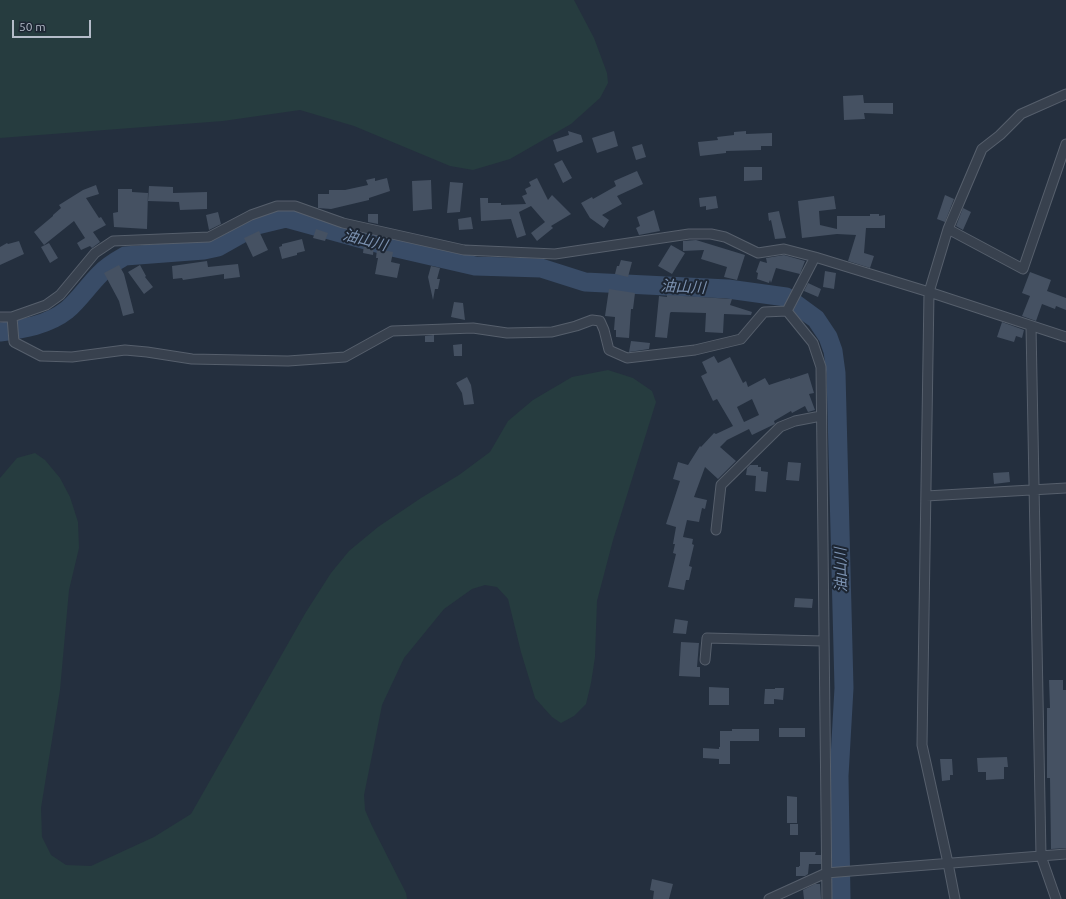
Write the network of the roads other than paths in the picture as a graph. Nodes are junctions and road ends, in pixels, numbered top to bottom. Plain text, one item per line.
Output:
1 (1066, 94) edge
2 (1066, 144) edge
3 (948, 229) junction
4 (815, 257) junction
5 (929, 292) junction
6 (787, 311) junction
7 (12, 316) junction
8 (0, 317) edge
9 (1031, 326) junction
10 (1066, 337) edge
11 (821, 416) junction
12 (1066, 488) edge
13 (1034, 490) junction
14 (926, 496) junction
15 (716, 530) dead end
16 (824, 641) junction
17 (705, 660) dead end
18 (1066, 854) edge
19 (1041, 856) junction
20 (948, 863) junction
21 (826, 873) junction
22 (770, 899) edge
23 (827, 899) edge
24 (955, 899) edge
25 (1056, 899) edge

1 - 3 street
2 - 3 street
3 - 5 street
4 - 5 street
4 - 6 street
4 - 7 street
5 - 9 street
5 - 14 street
6 - 7 street
6 - 11 street
7 - 8 street
9 - 10 street
9 - 13 street
11 - 15 street
11 - 16 street
12 - 13 street
13 - 14 street
13 - 19 street
14 - 20 street
16 - 17 street
16 - 21 street
18 - 19 street
19 - 20 street
19 - 25 street
20 - 21 street
20 - 24 street
21 - 22 street
21 - 23 street

